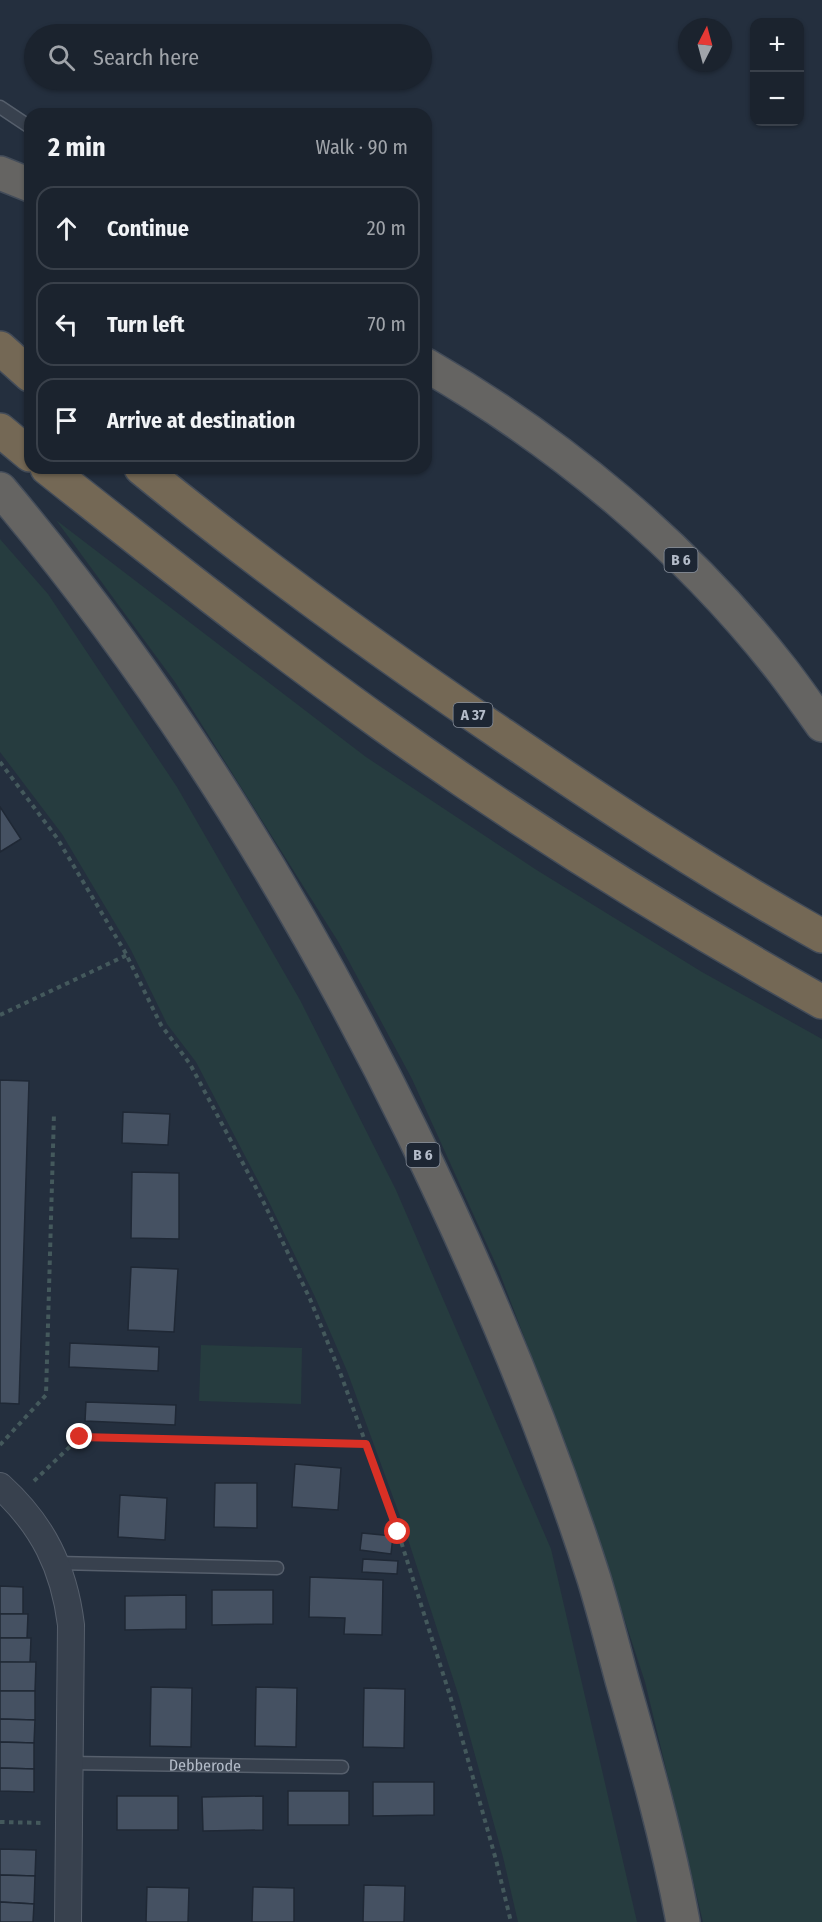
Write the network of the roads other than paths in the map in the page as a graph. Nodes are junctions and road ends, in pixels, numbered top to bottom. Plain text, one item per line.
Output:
1 (0, 107) edge
2 (24, 122) edge
3 (0, 172) edge
4 (24, 182) edge
5 (0, 348) edge
6 (432, 369) edge
7 (24, 370) edge
8 (0, 430) edge
9 (24, 450) edge
10 (55, 474) edge
11 (148, 474) edge
12 (0, 489) edge
13 (822, 725) edge
14 (822, 936) edge
15 (822, 1002) edge
16 (8, 1492) edge
17 (57, 1563) junction
18 (277, 1568) dead end
19 (69, 1763) junction
20 (342, 1767) dead end
21 (68, 1922) edge
22 (683, 1922) edge

1 - 2 lane
3 - 4 highway
5 - 7 highway
6 - 13 highway, B 6
8 - 9 highway
10 - 15 highway
11 - 14 highway, A 37
12 - 22 highway, B 6
16 - 17 street
17 - 18 lane
17 - 19 street
19 - 20 lane, Debberode
19 - 21 street

